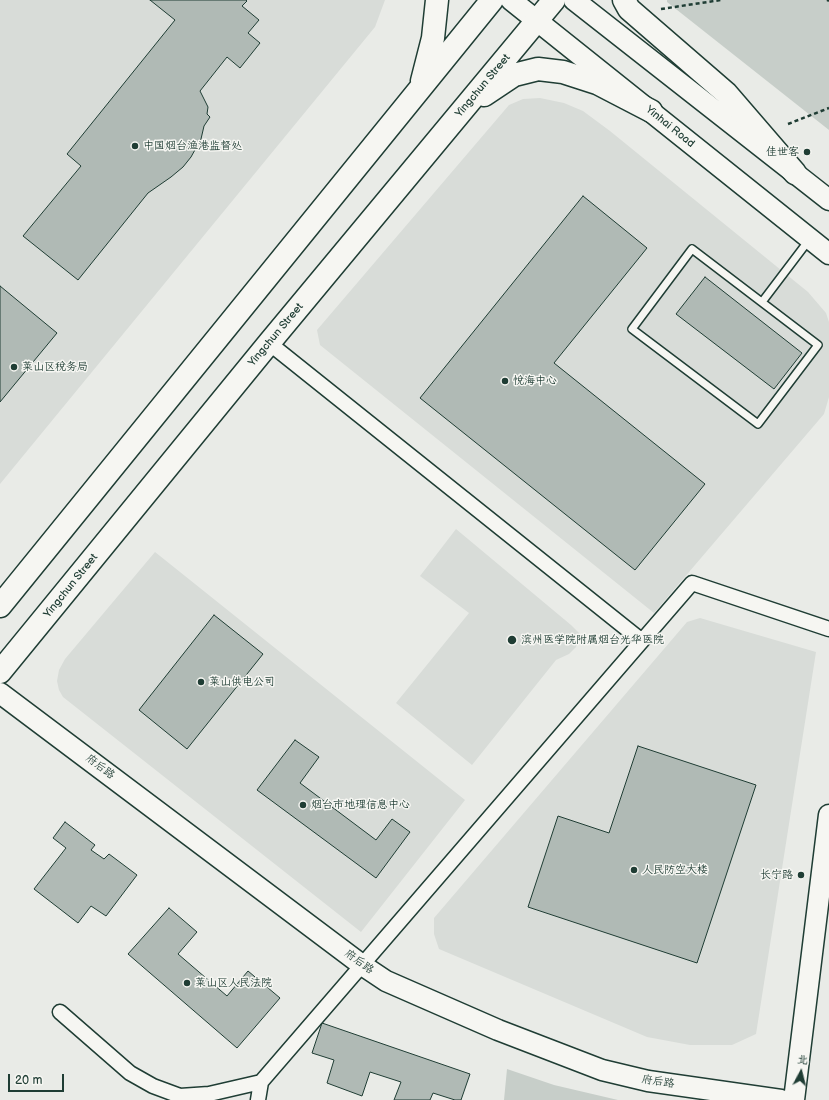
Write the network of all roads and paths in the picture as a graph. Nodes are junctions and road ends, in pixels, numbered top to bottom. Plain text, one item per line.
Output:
1 (437, 0) edge
2 (492, 0) edge
3 (511, 0) edge
4 (554, 0) edge
5 (574, 0) edge
6 (624, 0) edge
7 (721, 0) edge
8 (659, 9) dead end
9 (538, 20) junction
10 (421, 88) junction
11 (829, 108) edge
12 (463, 109) junction
13 (651, 112) junction
14 (788, 124) dead end
15 (795, 173) junction
16 (829, 200) edge
17 (821, 249) edge
18 (762, 302) junction
19 (269, 343) junction
20 (0, 606) edge
21 (829, 629) edge
22 (642, 641) junction
23 (0, 672) edge
24 (0, 693) edge
25 (829, 815) edge
26 (362, 964) junction
27 (60, 1012) dead end
28 (261, 1082) junction
29 (258, 1100) edge
30 (781, 1100) edge
31 (794, 1100) edge

1 - 10 main road
2 - 10 main road
3 - 9 street, Yinhai Road
4 - 9 main road, Yingchun Street
5 - 15 street
6 - 15 main road
7 - 8 path
9 - 12 main road, Yingchun Street
9 - 13 street, Yinhai Road
10 - 20 main road
11 - 14 path
12 - 13 main road
12 - 19 main road, Yingchun Street
13 - 17 street, Yinhai Road
15 - 16 street
17 - 18 lane
18 - 18 lane
19 - 22 street
19 - 23 main road, Yingchun Street
21 - 22 street
22 - 26 street
24 - 26 street, 府后路
25 - 31 street
26 - 28 street
26 - 30 street, 府后路
27 - 28 street
28 - 29 street

